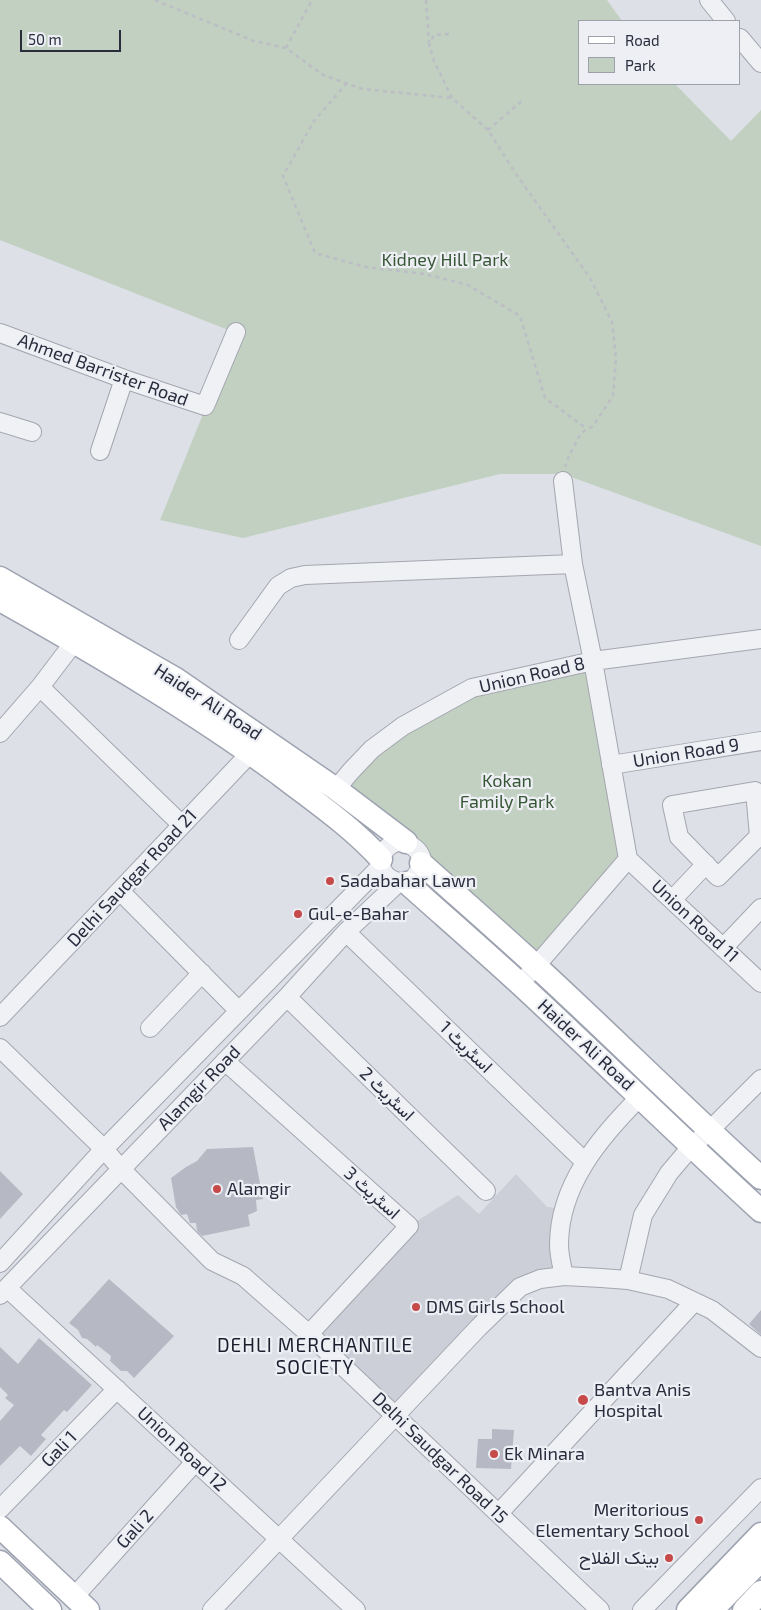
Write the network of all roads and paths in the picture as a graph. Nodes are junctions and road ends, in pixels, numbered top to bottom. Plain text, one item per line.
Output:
1 (155, 0) edge
2 (312, 0) edge
3 (426, 0) edge
4 (709, 0) edge
5 (725, 20) edge
6 (449, 34) dead end
7 (741, 39) edge
8 (430, 44) junction
9 (286, 48) junction
10 (761, 63) edge
11 (347, 83) junction
12 (452, 98) junction
13 (523, 100) dead end
14 (488, 130) junction
15 (236, 332) dead end
16 (0, 333) edge
17 (124, 379) junction
18 (0, 422) edge
19 (587, 429) junction
20 (32, 432) dead end
21 (100, 451) dead end
22 (563, 481) joint
23 (573, 564) junction
24 (0, 578) edge
25 (0, 600) edge
26 (81, 634) junction
27 (761, 639) edge
28 (239, 640) dead end
29 (593, 661) junction
30 (40, 687) junction
31 (3, 726) edge
32 (761, 741) edge
33 (257, 746) junction
34 (611, 765) junction
35 (336, 789) junction
36 (182, 825) junction
37 (406, 842) junction
38 (628, 859) junction
39 (381, 862) junction
40 (421, 863) junction
41 (706, 864) junction
42 (403, 883) junction
43 (120, 891) junction
44 (672, 900) junction
45 (761, 908) edge
46 (346, 932) junction
47 (723, 948) junction
48 (537, 967) junction
49 (202, 973) junction
50 (519, 983) junction
51 (761, 983) edge
52 (287, 997) junction
53 (240, 1011) junction
54 (0, 1017) edge
55 (150, 1028) dead end
56 (0, 1048) edge
57 (225, 1061) junction
58 (761, 1079) edge
59 (640, 1096) junction
60 (709, 1131) junction
61 (691, 1147) junction
62 (104, 1149) junction
63 (585, 1162) junction
64 (122, 1170) junction
65 (761, 1178) edge
66 (486, 1191) dead end
67 (761, 1211) edge
68 (0, 1263) edge
69 (564, 1276) junction
70 (628, 1280) junction
71 (4, 1291) edge
72 (694, 1302) junction
73 (309, 1334) junction
74 (761, 1348) edge
75 (117, 1389) junction
76 (396, 1415) junction
77 (195, 1462) junction
78 (761, 1488) edge
79 (0, 1508) edge
80 (499, 1513) junction
81 (0, 1527) edge
82 (761, 1534) edge
83 (280, 1539) junction
84 (761, 1560) edge
85 (0, 1562) edge
86 (761, 1592) edge
87 (81, 1603) edge
88 (50, 1610) edge
89 (212, 1610) edge
90 (356, 1610) edge
91 (600, 1610) edge
92 (642, 1610) edge
93 (688, 1610) edge
94 (712, 1610) edge
95 (744, 1610) edge

1 - 9 path
2 - 9 path
3 - 8 path
4 - 5 street
6 - 8 path
7 - 10 street
8 - 12 path
9 - 11 path
11 - 12 path
11 - 19 path
12 - 14 path
13 - 14 path
14 - 19 path
15 - 17 street, Ahmed Barrister Road
16 - 17 street, Ahmed Barrister Road
17 - 21 street
18 - 20 street
19 - 22 path
22 - 23 street
23 - 28 street
23 - 29 street
24 - 26 main road, Haider Ali Road
25 - 26 main road, Haider Ali Road
26 - 30 street
26 - 33 main road, Haider Ali Road
27 - 29 street, Union Road 8
29 - 34 street
29 - 35 street, Union Road 8
30 - 31 street
30 - 36 street
32 - 34 street, Union Road 9
33 - 35 main road, Haider Ali Road
33 - 36 street, Delhi Saudgar Road 21
33 - 39 main road, Haider Ali Road
34 - 38 street
35 - 37 main road, Haider Ali Road
36 - 43 street, Delhi Saudgar Road 21
37 - 39 street
37 - 40 street
38 - 44 street, Union Road 11
38 - 48 street
39 - 42 street
39 - 53 street, Alamgir Road
40 - 42 street
40 - 48 main road, Haider Ali Road
41 - 41 street
41 - 44 street
42 - 46 street, Alamgir Road
42 - 50 main road, Haider Ali Road
43 - 49 street
43 - 54 street, Delhi Saudgar Road 21
44 - 47 street, Union Road 11
45 - 47 street
46 - 52 street, Alamgir Road
46 - 63 street, اسٹریٹ 1
47 - 51 street, Union Road 11
48 - 50 street
48 - 60 main road, Haider Ali Road
49 - 53 street
49 - 55 street
50 - 59 main road, Haider Ali Road
52 - 57 street, Alamgir Road
52 - 66 street, اسٹریٹ 2
53 - 62 street, Alamgir Road
56 - 62 street, Delhi Saudgar Road 15
57 - 64 street, Alamgir Road
57 - 73 street, اسٹریٹ 3
58 - 60 street
59 - 61 main road, Haider Ali Road
59 - 63 street
60 - 61 street
60 - 65 main road, Haider Ali Road
61 - 67 main road, Haider Ali Road
61 - 70 street
62 - 64 street, Delhi Saudgar Road 15
62 - 68 street, Alamgir Road
63 - 69 street
64 - 71 street, Alamgir Road
64 - 73 street, Delhi Saudgar Road 15
69 - 70 street
69 - 76 street
70 - 72 street
71 - 75 street, Union Road 12
72 - 74 street
72 - 80 street
73 - 76 street, Delhi Saudgar Road 15
75 - 77 street, Union Road 12
75 - 79 street, Gali 1
76 - 80 street, Delhi Saudgar Road 15
76 - 83 street
77 - 83 street, Union Road 12
77 - 87 street, Gali 2
78 - 92 street
80 - 91 street, Delhi Saudgar Road 15
81 - 87 main road
82 - 93 main road
83 - 89 street
83 - 90 street, Union Road 12
84 - 94 main road
85 - 88 main road
86 - 95 main road

